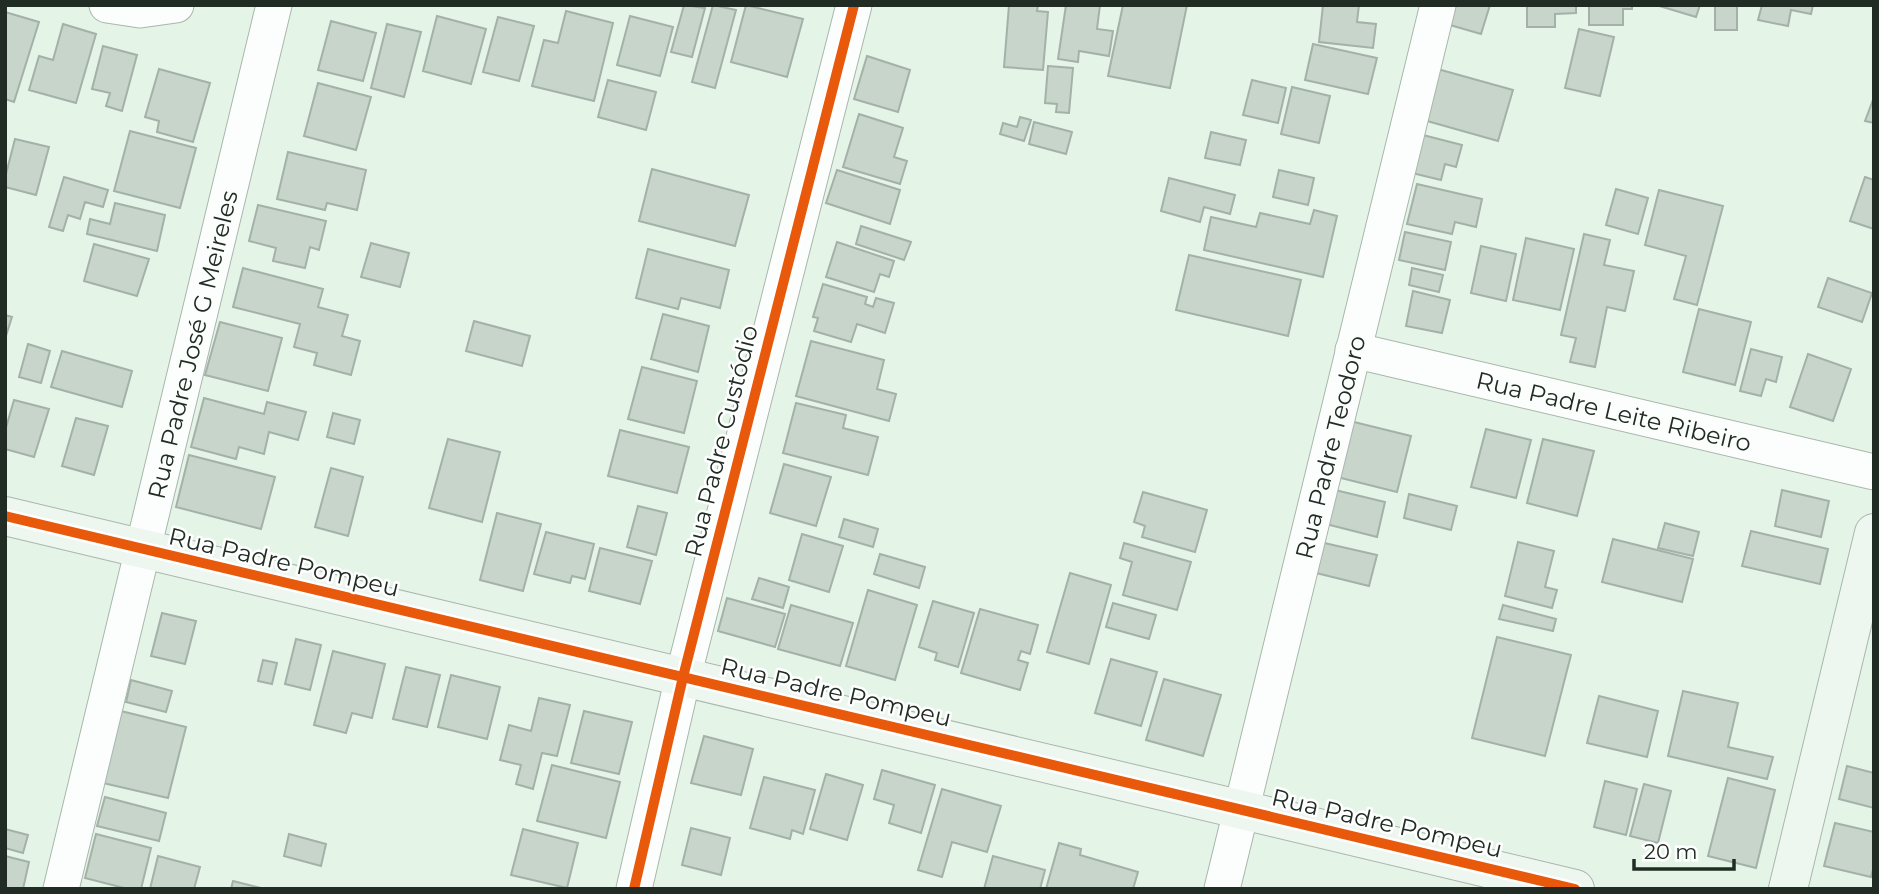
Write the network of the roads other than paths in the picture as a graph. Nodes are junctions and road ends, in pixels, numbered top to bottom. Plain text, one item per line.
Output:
1 (107, 5) edge
2 (176, 5) edge
3 (274, 5) edge
4 (854, 5) edge
5 (1437, 5) edge
6 (170, 6) edge
7 (1353, 351) junction
8 (1874, 472) edge
9 (5, 516) edge
10 (1874, 533) edge
11 (143, 550) junction
12 (683, 677) junction
13 (1241, 810) junction
14 (61, 889) edge
15 (634, 889) edge
16 (1222, 889) edge
17 (1575, 889) edge
18 (1788, 889) edge

1 - 6 street
2 - 6 street
3 - 11 street, Rua Padre José G Meireles
4 - 12 street, Rua Padre Custódio
5 - 7 street, Rua Padre Teodoro
7 - 8 street, Rua Padre Leite Ribeiro
7 - 13 street, Rua Padre Teodoro
9 - 11 street, Rua Padre Pompeu
10 - 18 street
11 - 12 street, Rua Padre Pompeu
11 - 14 street, Rua Padre José G Meireles
12 - 13 street, Rua Padre Pompeu
12 - 15 street, Rua Padre Custódio
13 - 16 street, Rua Padre Teodoro
13 - 17 street, Rua Padre Pompeu

